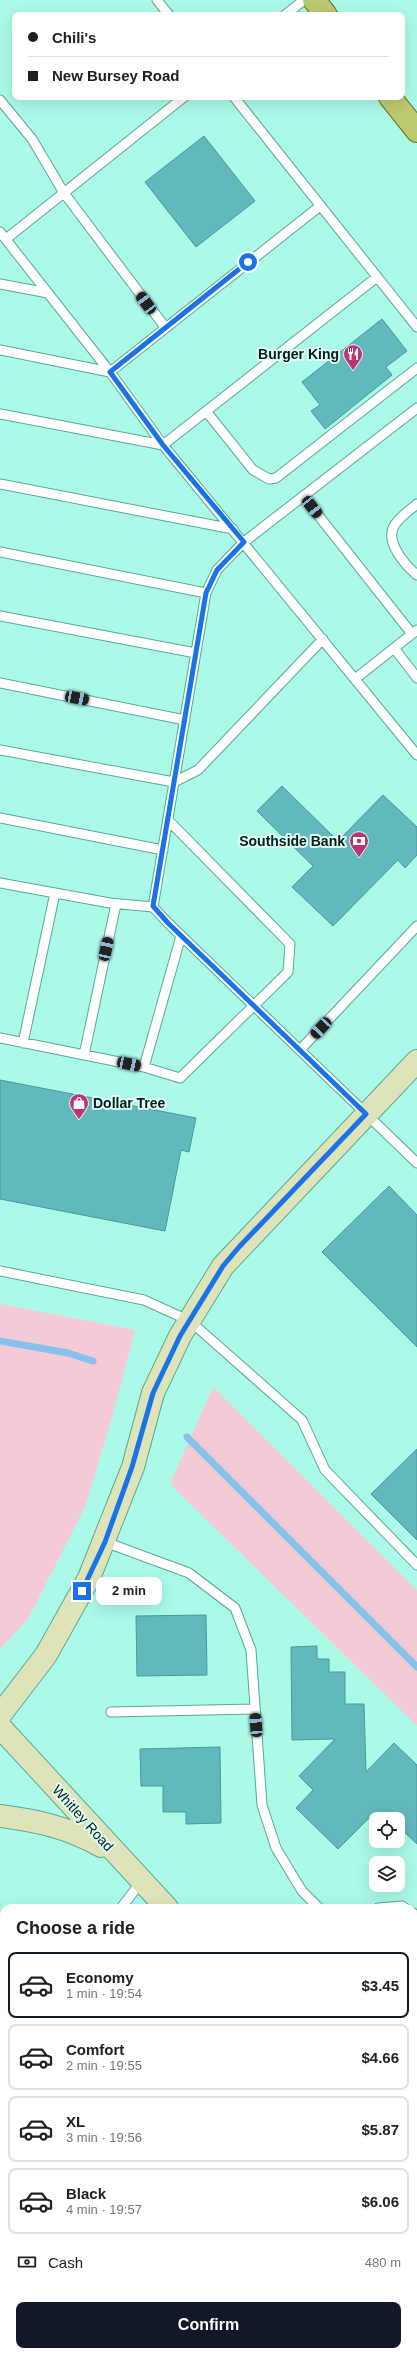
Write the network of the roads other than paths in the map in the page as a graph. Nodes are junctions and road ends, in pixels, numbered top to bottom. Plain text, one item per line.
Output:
1 (157, 0) edge
2 (304, 0) edge
3 (314, 0) edge
4 (167, 12) edge
5 (289, 12) edge
6 (324, 12) edge
7 (0, 100) edge
8 (180, 100) edge
9 (236, 100) edge
10 (392, 100) edge
11 (417, 131) edge
12 (64, 193) junction
13 (320, 206) junction
14 (3, 236) edge
15 (377, 277) junction
16 (0, 284) edge
17 (48, 293) junction
18 (165, 327) junction
19 (417, 327) edge
20 (0, 350) edge
21 (417, 368) edge
22 (110, 372) junction
23 (417, 408) edge
24 (206, 411) junction
25 (0, 414) edge
26 (163, 445) junction
27 (0, 484) edge
28 (303, 496) junction
29 (417, 504) edge
30 (233, 529) junction
31 (244, 542) junction
32 (0, 552) edge
33 (417, 575) edge
34 (206, 593) junction
35 (0, 616) edge
36 (414, 632) edge
37 (323, 639) junction
38 (394, 648) junction
39 (196, 653) junction
40 (417, 678) edge
41 (355, 679) junction
42 (0, 683) edge
43 (185, 720) junction
44 (0, 750) edge
45 (417, 755) edge
46 (174, 782) junction
47 (0, 818) edge
48 (168, 820) junction
49 (163, 850) junction
50 (0, 883) edge
51 (55, 893) junction
52 (116, 904) junction
53 (153, 906) junction
54 (417, 926) edge
55 (181, 936) junction
56 (254, 1006) junction
57 (0, 1038) edge
58 (23, 1043) junction
59 (300, 1050) junction
60 (84, 1055) junction
61 (417, 1061) edge
62 (144, 1068) junction
63 (366, 1114) junction
64 (417, 1163) edge
65 (0, 1271) edge
66 (190, 1321) junction
67 (105, 1542) junction
68 (417, 1565) edge
69 (255, 1709) junction
70 (111, 1712) dead end
71 (0, 1715) edge
72 (0, 1727) edge
73 (0, 1816) edge
74 (113, 1852) junction
75 (141, 1882) junction
76 (123, 1904) edge
77 (163, 1904) edge
78 (315, 1904) edge

1 - 4 lane
2 - 5 lane
3 - 6 main road
7 - 12 lane
8 - 12 lane
9 - 13 lane
10 - 11 main road
12 - 14 lane
12 - 18 lane
13 - 15 lane
13 - 18 lane
14 - 17 lane
15 - 19 lane
15 - 24 lane
16 - 17 lane
17 - 22 lane
18 - 22 lane
20 - 22 lane
21 - 24 lane
22 - 26 lane
23 - 28 lane
24 - 26 lane
25 - 26 lane
26 - 30 lane
27 - 30 lane
28 - 31 lane
28 - 36 lane
29 - 33 lane
30 - 31 lane
31 - 34 lane
31 - 37 lane
32 - 34 lane
34 - 39 lane
35 - 39 lane
36 - 38 lane
37 - 41 lane
37 - 46 lane
38 - 40 lane
38 - 41 lane
39 - 43 lane
41 - 45 lane
42 - 43 lane
43 - 46 lane
44 - 46 lane
46 - 48 lane
47 - 49 lane
48 - 49 lane
48 - 56 lane
49 - 53 lane
50 - 51 lane
51 - 52 lane
51 - 58 lane
52 - 53 lane
52 - 60 lane
53 - 55 lane
54 - 59 lane
55 - 56 lane
55 - 62 lane
56 - 59 lane
56 - 62 lane
57 - 58 lane
58 - 60 lane
59 - 63 lane
60 - 62 lane
61 - 63 street
63 - 64 lane
63 - 66 street
65 - 66 lane
66 - 67 street
66 - 68 lane
67 - 69 lane
67 - 71 street
69 - 70 lane
69 - 78 lane
72 - 74 street, Whitley Road
73 - 74 street
74 - 75 street, Whitley Road
75 - 76 lane
75 - 77 street, Whitley Road

